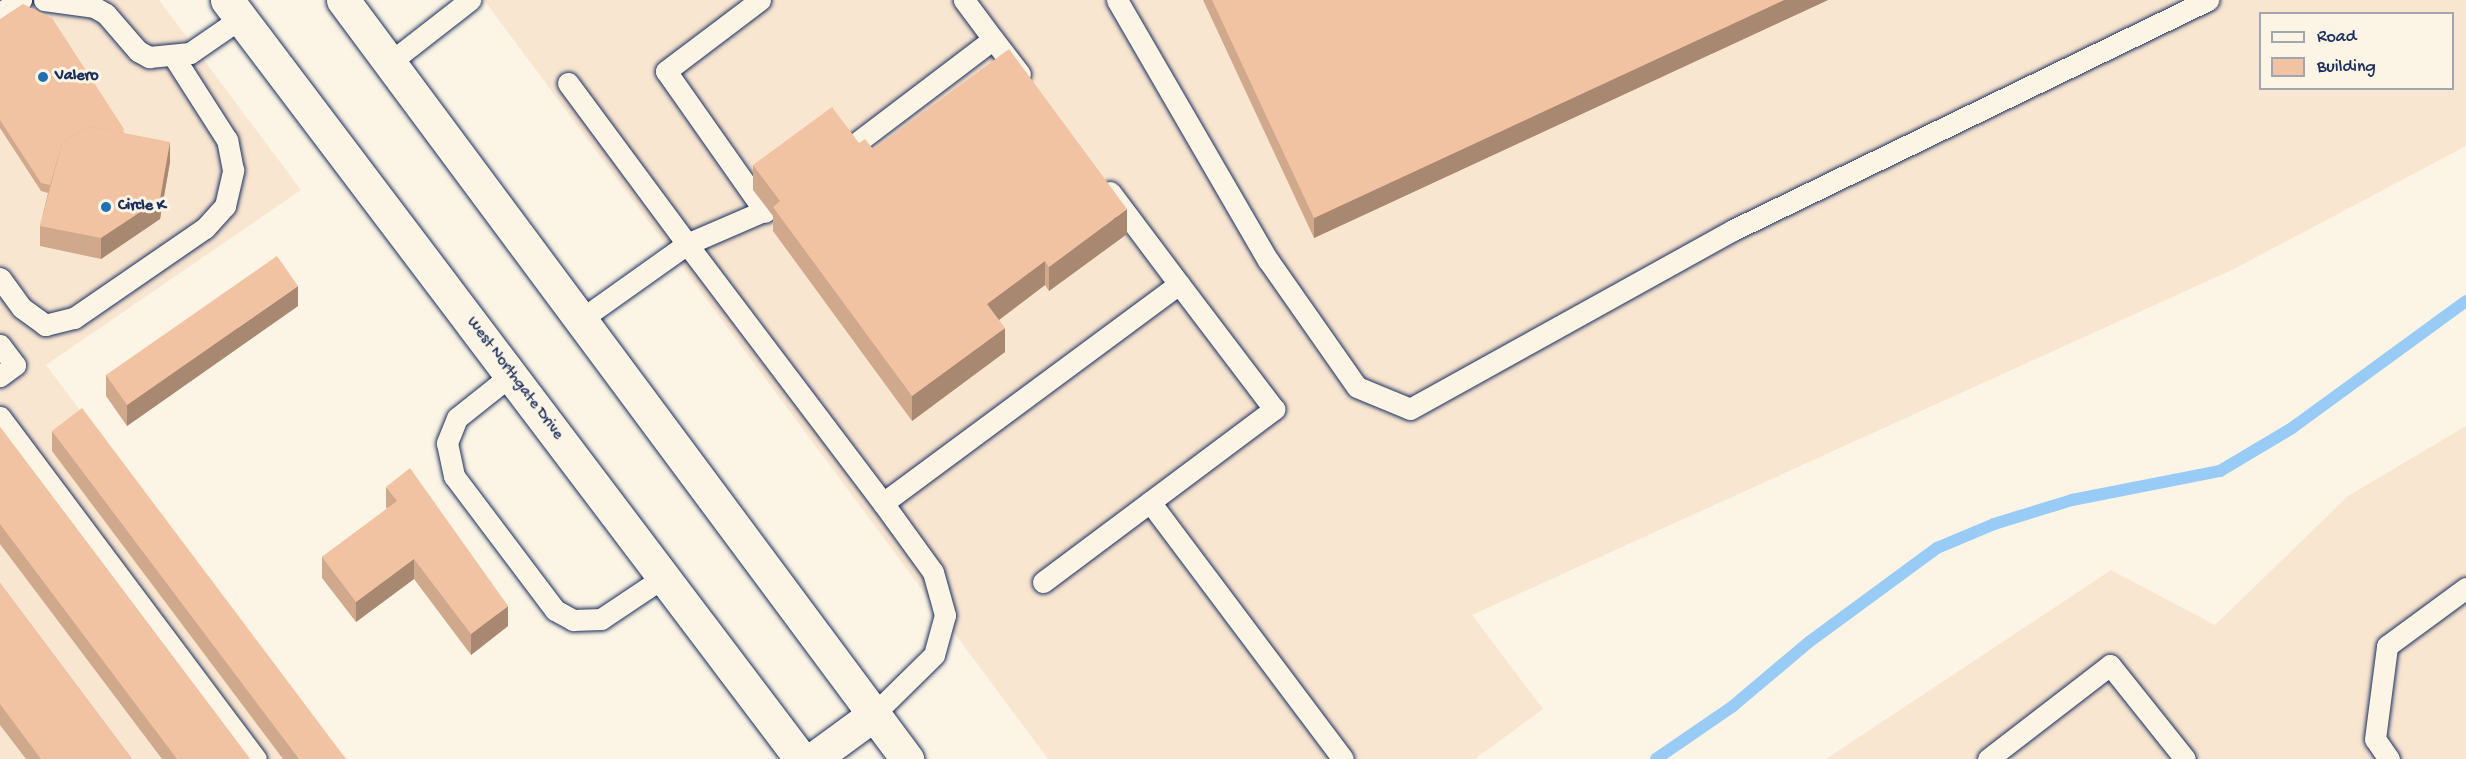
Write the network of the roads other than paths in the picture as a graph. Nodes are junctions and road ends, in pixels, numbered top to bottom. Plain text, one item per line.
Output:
1 (21, 0) edge
2 (44, 0) edge
3 (470, 0) edge
4 (760, 0) edge
5 (964, 0) edge
6 (1117, 0) edge
7 (2208, 0) edge
8 (347, 4) edge
9 (234, 9) edge
10 (0, 13) edge
11 (993, 39) junction
12 (174, 57) junction
13 (389, 63) junction
14 (568, 83) dead end
15 (1036, 95) edge
16 (847, 150) edge
17 (1094, 171) edge
18 (687, 244) junction
19 (0, 278) edge
20 (1179, 284) junction
21 (580, 320) junction
22 (0, 345) edge
23 (511, 375) junction
24 (0, 376) edge
25 (0, 417) edge
26 (1150, 502) junction
27 (883, 503) junction
28 (664, 578) junction
29 (1043, 582) dead end
30 (2466, 588) edge
31 (873, 714) junction
32 (256, 759) edge
33 (801, 759) edge
34 (813, 759) edge
35 (907, 759) edge
36 (1343, 759) edge
37 (1988, 759) edge
38 (2185, 759) edge
39 (2389, 759) edge

1 - 10 lane
2 - 12 lane
3 - 13 lane
4 - 18 lane
5 - 11 lane
6 - 7 lane
8 - 13 main road
9 - 12 lane
9 - 23 main road, West Northgate Drive
11 - 15 lane
11 - 16 lane
12 - 19 lane
13 - 21 main road
14 - 18 lane
17 - 20 lane
18 - 21 lane
18 - 27 lane
20 - 26 lane
20 - 27 lane
21 - 31 main road
22 - 24 lane
23 - 28 main road, West Northgate Drive
23 - 28 lane
25 - 32 lane
26 - 29 lane
26 - 36 lane
27 - 31 lane
28 - 33 main road, West Northgate Drive
30 - 39 lane
31 - 34 main road
31 - 35 main road
37 - 38 lane

